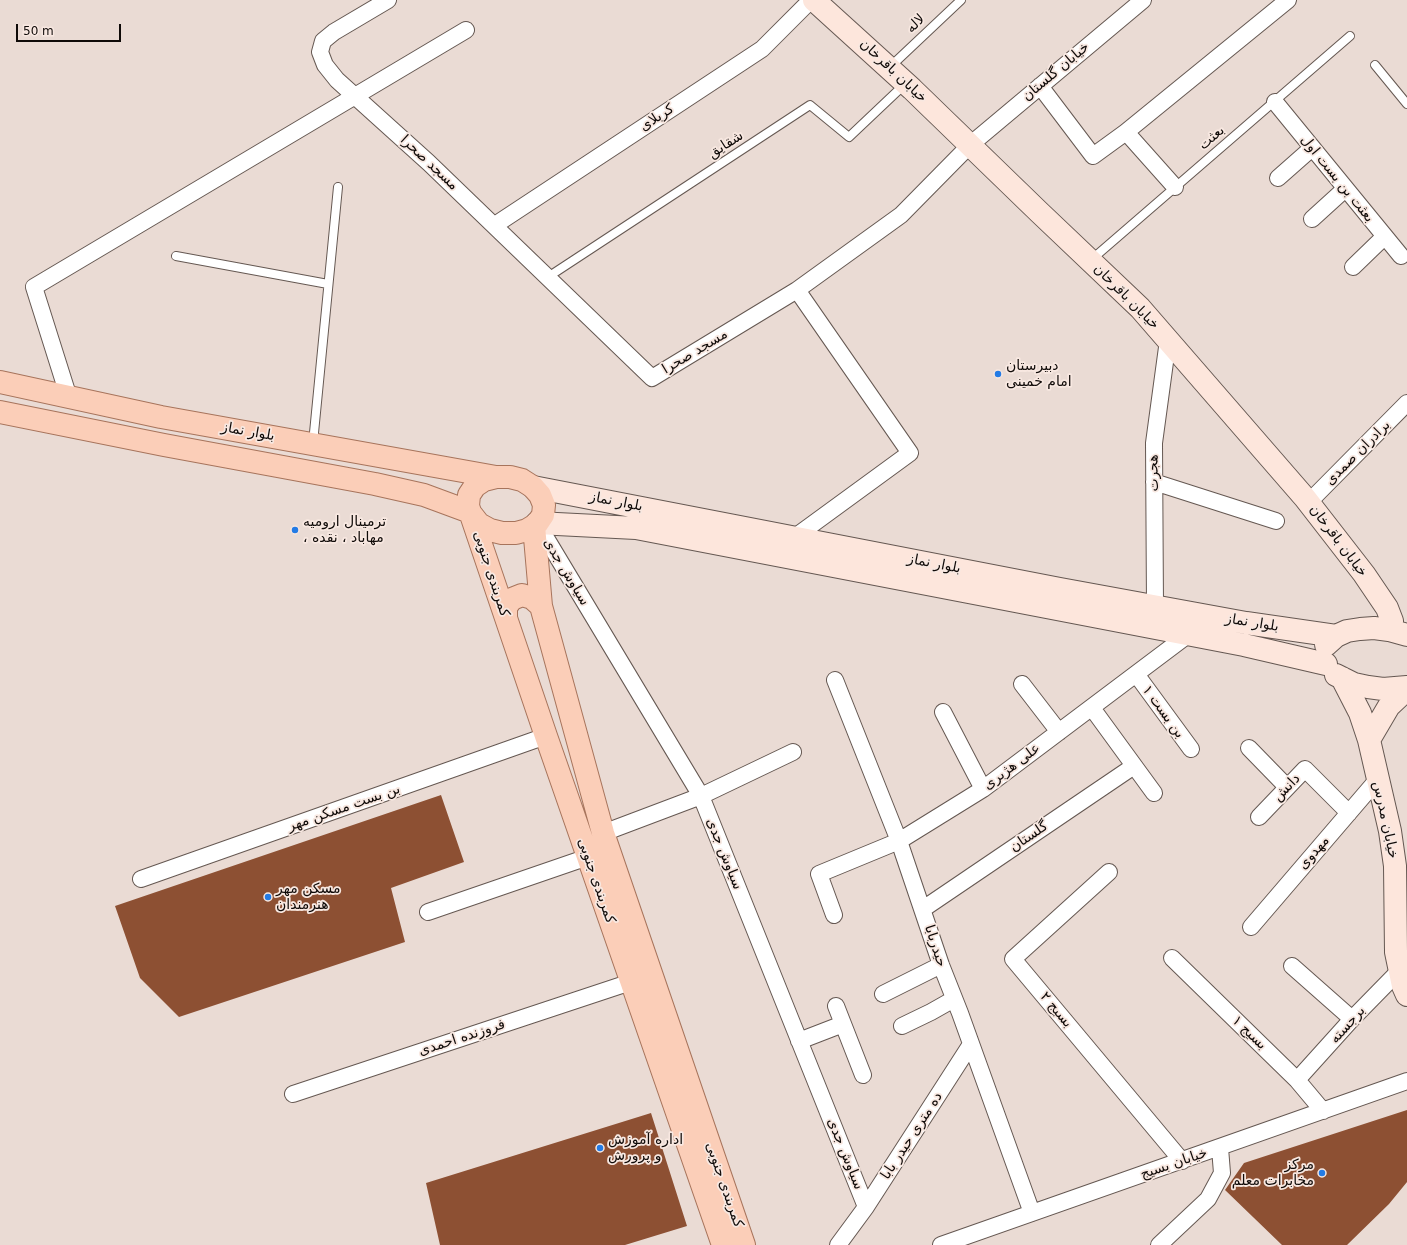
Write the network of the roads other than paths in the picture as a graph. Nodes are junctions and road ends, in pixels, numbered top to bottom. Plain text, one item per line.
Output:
1 (388, 0) edge
2 (811, 0) edge
3 (814, 0) edge
4 (961, 0) edge
5 (1143, 0) edge
6 (1288, 0) edge
7 (466, 30) dead end
8 (1350, 36) dead end
9 (1374, 65) dead end
10 (889, 68) junction
11 (906, 83) junction
12 (1040, 86) junction
13 (355, 96) junction
14 (1275, 102) junction
15 (1407, 104) edge
16 (1126, 132) junction
17 (970, 145) junction
18 (1312, 148) junction
19 (1278, 178) dead end
20 (338, 187) dead end
21 (1175, 187) junction
22 (1345, 189) junction
23 (1312, 219) dead end
24 (495, 225) junction
25 (1384, 237) junction
26 (176, 256) dead end
27 (1401, 256) dead end
28 (1090, 260) junction
29 (1353, 267) dead end
30 (548, 276) junction
31 (328, 284) junction
32 (797, 290) junction
33 (1168, 340) junction
34 (0, 382) edge
35 (69, 398) junction
36 (1407, 403) edge
37 (0, 412) edge
38 (313, 444) junction
39 (420, 463) junction
40 (496, 477) junction
41 (1154, 482) junction
42 (533, 487) junction
43 (415, 492) junction
44 (592, 498) junction
45 (1308, 502) junction
46 (471, 514) junction
47 (1276, 522) dead end
48 (535, 524) junction
49 (595, 526) junction
50 (795, 537) junction
51 (541, 606) junction
52 (1155, 606) junction
53 (506, 617) junction
54 (1275, 627) junction
55 (1398, 633) edge
56 (1189, 634) junction
57 (1336, 636) junction
58 (1275, 652) junction
59 (1326, 664) junction
60 (1136, 674) junction
61 (1342, 678) junction
62 (836, 680) dead end
63 (1022, 684) dead end
64 (1407, 688) edge
65 (1092, 708) junction
66 (943, 712) dead end
67 (1059, 732) junction
68 (546, 736) junction
69 (1369, 740) junction
70 (1249, 748) dead end
71 (1191, 749) dead end
72 (793, 752) dead end
73 (1134, 766) junction
74 (1377, 780) junction
75 (1287, 787) junction
76 (983, 789) junction
77 (1154, 793) dead end
78 (701, 796) junction
79 (1349, 813) junction
80 (1259, 817) dead end
81 (603, 833) junction
82 (899, 841) junction
83 (588, 857) junction
84 (1109, 872) dead end
85 (142, 879) dead end
86 (923, 909) junction
87 (428, 912) dead end
88 (834, 915) dead end
89 (1251, 927) dead end
90 (1172, 958) dead end
91 (941, 965) junction
92 (1292, 966) dead end
93 (1404, 979) edge
94 (631, 982) junction
95 (883, 994) dead end
96 (954, 999) junction
97 (836, 1006) dead end
98 (1352, 1019) junction
99 (843, 1024) junction
100 (902, 1026) dead end
101 (799, 1041) junction
102 (971, 1044) junction
103 (863, 1075) dead end
104 (1297, 1080) junction
105 (1407, 1081) edge
106 (293, 1094) dead end
107 (1323, 1111) junction
108 (1220, 1148) junction
109 (1182, 1161) junction
110 (705, 1164) junction
111 (866, 1207) junction
112 (1032, 1213) junction
113 (723, 1245) edge
114 (744, 1245) edge
115 (838, 1245) edge
116 (941, 1245) edge
117 (1159, 1245) edge

1 - 13 street, مسجد صحرا
2 - 24 street, کربلای
3 - 10 main road, خیابان باقرخان
4 - 10 lane, لاله
5 - 12 street, خیابان گلستان
6 - 16 street
7 - 13 street
8 - 14 lane, بعثت
9 - 15 lane
10 - 11 main road, خیابان باقرخان
11 - 17 main road, خیابان باقرخان
11 - 30 lane, شقایق
12 - 16 street
12 - 17 street, خیابان گلستان
13 - 24 street, مسجد صحرا
13 - 35 street
14 - 18 street, بعثت بن بست اول
14 - 21 lane, بعثت
16 - 21 street
17 - 28 main road, خیابان باقرخان
17 - 32 street, خیابان گلستان
18 - 19 street
18 - 22 street, بعثت بن بست اول
20 - 31 lane
21 - 28 lane, بعثت
22 - 23 street
22 - 25 street, بعثت بن بست اول
24 - 30 street, مسجد صحرا
25 - 27 street, بعثت بن بست اول
25 - 29 street
26 - 31 lane
28 - 33 main road, خیابان باقرخان
30 - 32 street, مسجد صحرا
31 - 38 lane
32 - 50 street
33 - 41 street, هجرت
33 - 45 main road, خیابان باقرخان
34 - 35 main road, بلوار نماز
35 - 38 main road, بلوار نماز
36 - 45 street, برادران صمدی
37 - 43 main road, بلوار نماز
38 - 39 main road, بلوار نماز
39 - 40 main road, بلوار نماز
39 - 43 main road
40 - 42 main road
40 - 46 main road
41 - 47 street
41 - 52 street, هجرت
42 - 44 main road, بلوار نماز
42 - 48 main road
43 - 46 main road, بلوار نماز
44 - 49 main road
44 - 50 main road, بلوار نماز
45 - 55 main road, خیابان باقرخان
46 - 48 main road
46 - 53 main road, کمربندی جنوبی
48 - 49 main road, بلوار نماز
48 - 51 main road, کمربندی جنوبی
48 - 78 street, سیاوش جدی
49 - 56 main road, بلوار نماز
50 - 52 main road, بلوار نماز
51 - 53 main road
51 - 81 main road, کمربندی جنوبی
52 - 54 main road, بلوار نماز
53 - 68 main road, کمربندی جنوبی
54 - 57 main road, بلوار نماز
54 - 58 main road
55 - 57 main road
56 - 58 main road, بلوار نماز
56 - 60 street, علی هژبری
57 - 59 main road
58 - 59 main road, بلوار نماز
59 - 61 main road
60 - 65 street, علی هژبری
60 - 71 street, بن بست ۱
61 - 64 main road
61 - 69 main road, خیابان مدرس
62 - 82 street, حیدربابا
63 - 67 street
64 - 69 main road
65 - 67 street, علی هژبری
65 - 73 street
66 - 76 street
67 - 76 street, علی هژبری
68 - 83 main road, کمربندی جنوبی
68 - 85 street, بن بست مسکن مهر
69 - 74 main road, خیابان مدرس
70 - 75 street
72 - 78 street
73 - 77 street
73 - 86 street, گلستان
74 - 79 street, مهدوی
74 - 93 main road, خیابان مدرس
75 - 79 street, دانش
75 - 80 street, دانش
76 - 82 street, علی هژبری
78 - 81 street
78 - 101 street, سیاوش جدی
79 - 89 street, مهدوی
81 - 110 main road, کمربندی جنوبی
82 - 86 street, حیدربابا
82 - 88 street, علی هژبری
83 - 87 street
83 - 94 main road, کمربندی جنوبی
84 - 109 street, بسیج ۲
86 - 91 street, حیدربابا
90 - 104 street, بسیج ۱
91 - 95 street
91 - 96 street, حیدربابا
92 - 98 street
93 - 98 street, برجسته
94 - 106 street, فروزنده احمدی
94 - 110 main road, کمربندی جنوبی
96 - 100 street
96 - 102 street, حیدربابا
97 - 99 street
98 - 104 street, برجسته
99 - 101 street
99 - 103 street
101 - 111 street, سیاوش جدی
102 - 111 street, ده متری حیدر بابا
102 - 112 street, حیدربابا
104 - 107 street, بسیج ۱
105 - 107 street, خیابان بسیج
107 - 108 street, خیابان بسیج
108 - 109 street, خیابان بسیج
108 - 117 street
109 - 112 street, خیابان بسیج
110 - 113 main road, کمربندی جنوبی
110 - 114 main road, کمربندی جنوبی
111 - 115 street, ده متری حیدر بابا
112 - 116 street, خیابان بسیج

